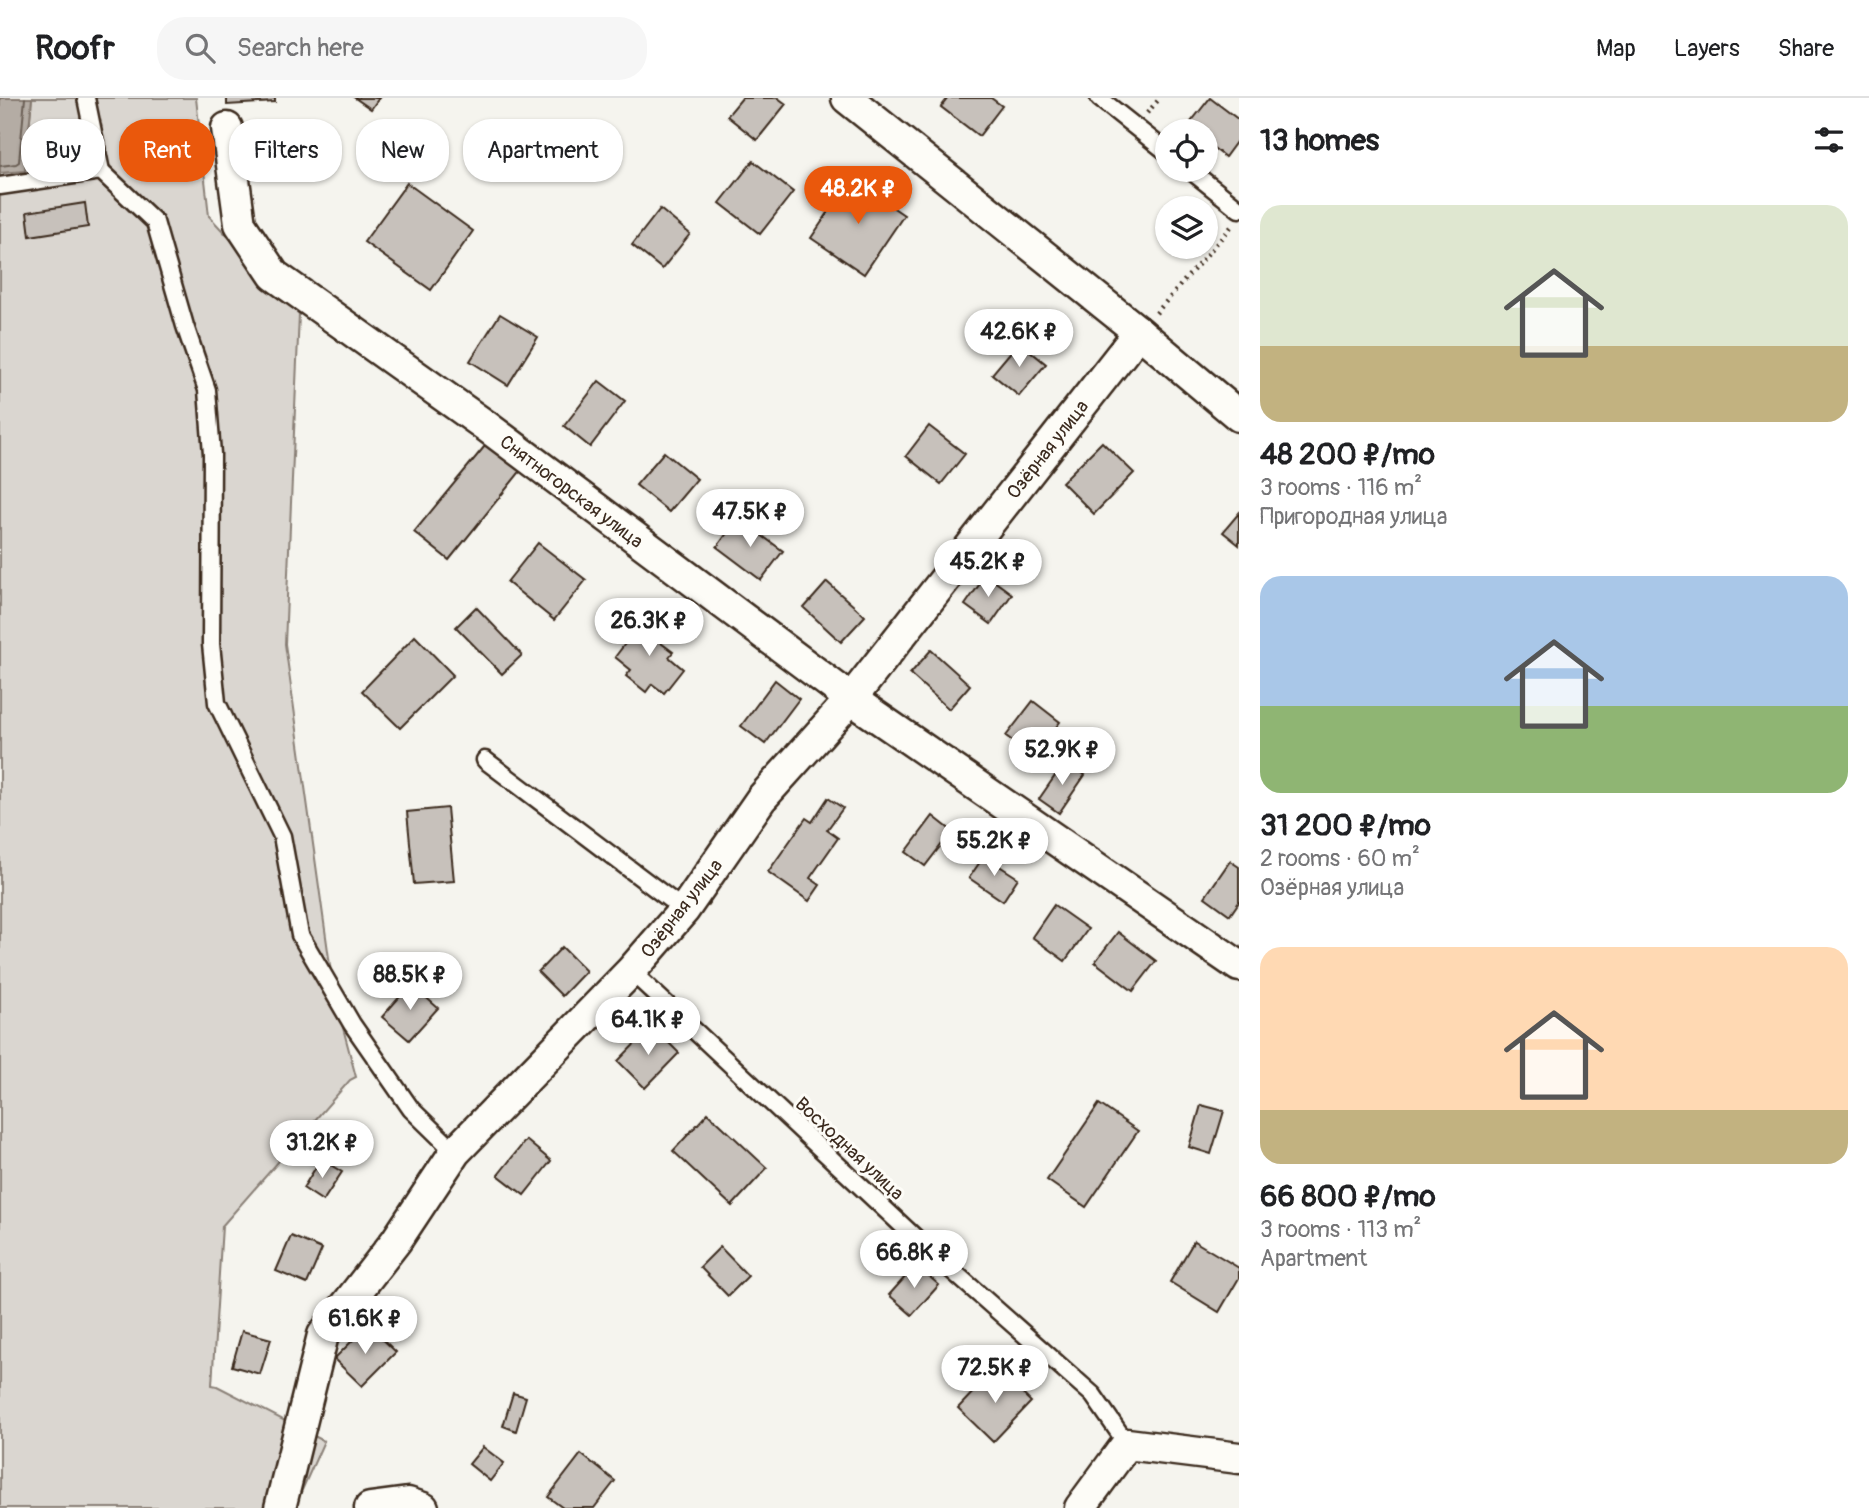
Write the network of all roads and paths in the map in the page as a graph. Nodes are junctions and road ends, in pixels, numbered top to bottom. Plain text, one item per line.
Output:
1 (86, 98) edge
2 (846, 98) edge
3 (1099, 98) edge
4 (90, 119) edge
5 (227, 128) dead end
6 (1155, 142) edge
7 (105, 175) edge
8 (27, 182) edge
9 (1205, 182) edge
10 (0, 186) edge
11 (1239, 209) edge
12 (1239, 219) edge
13 (1139, 332) junction
14 (1239, 416) edge
15 (851, 699) junction
16 (485, 760) dead end
17 (684, 910) junction
18 (1239, 966) edge
19 (631, 971) junction
20 (455, 1152) junction
21 (1127, 1444) junction
22 (1239, 1458) edge
23 (280, 1508) edge
24 (370, 1508) edge
25 (422, 1508) edge
26 (1080, 1508) edge

1 - 4 lane
2 - 13 street
3 - 6 lane
5 - 15 street, Снятногорская улица
7 - 20 lane
8 - 10 lane
9 - 11 lane
12 - 13 path
13 - 14 street
13 - 15 street, Озёрная улица
15 - 17 street, Озёрная улица
15 - 18 street, Снятногорская улица
16 - 17 lane
17 - 19 street, Озёрная улица
19 - 20 street, Озёрная улица
19 - 21 lane, Восходная улица
20 - 23 street, Озёрная улица
21 - 22 street
21 - 26 street
24 - 25 street

